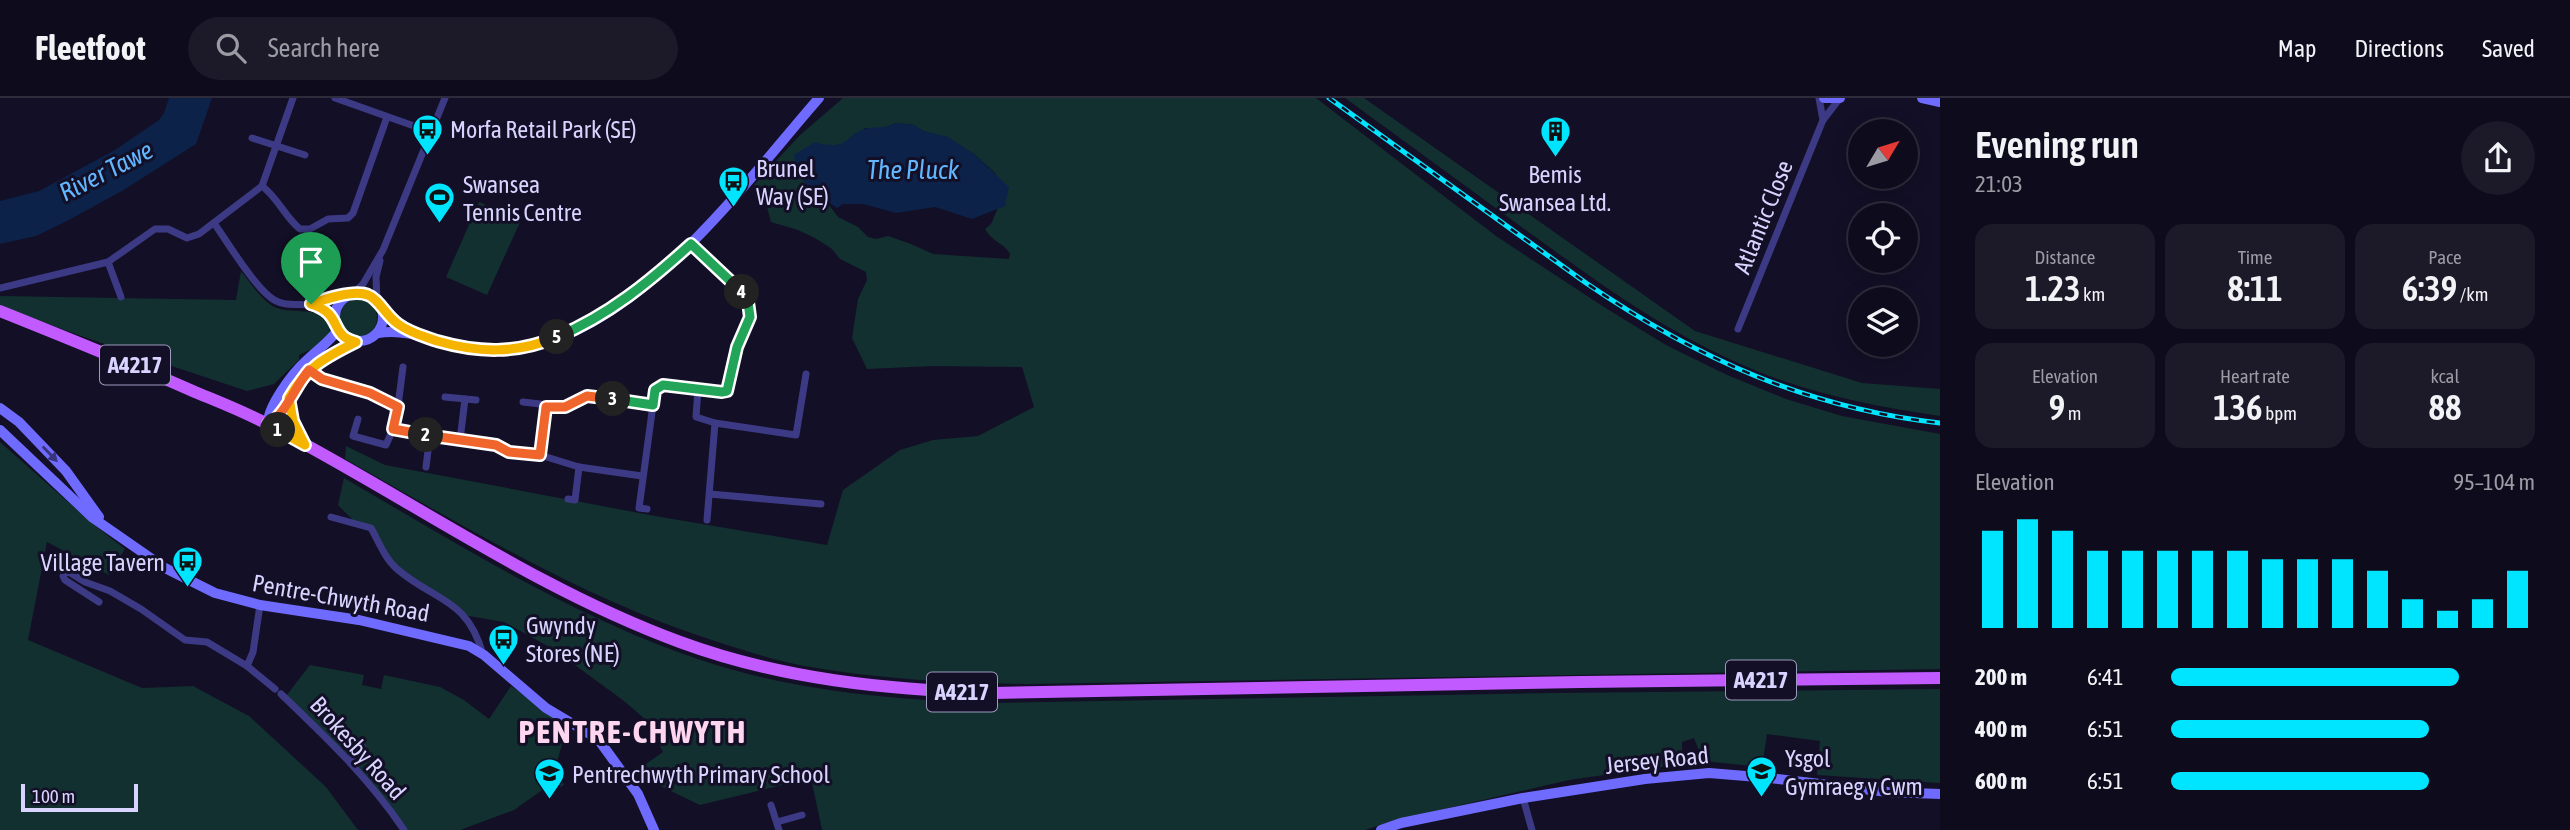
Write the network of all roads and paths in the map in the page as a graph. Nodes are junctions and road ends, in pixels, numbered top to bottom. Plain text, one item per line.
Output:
1 (293, 98) edge
2 (335, 98) edge
3 (445, 98) edge
4 (819, 98) edge
5 (1822, 98) edge
6 (1840, 98) edge
7 (1922, 98) edge
8 (346, 100) edge
9 (1940, 103) edge
10 (387, 117) junction
11 (1824, 120) junction
12 (414, 126) dead end
13 (252, 138) dead end
14 (277, 145) junction
15 (305, 155) dead end
16 (262, 186) junction
17 (214, 223) junction
18 (691, 244) junction
19 (383, 250) junction
20 (108, 262) junction
21 (0, 288) edge
22 (350, 295) junction
23 (121, 297) dead end
24 (311, 304) junction
25 (379, 305) junction
26 (0, 311) edge
27 (334, 318) junction
28 (1738, 329) dead end
29 (338, 330) junction
30 (378, 332) junction
31 (413, 334) junction
32 (356, 342) junction
33 (403, 368) dead end
34 (309, 370) junction
35 (806, 374) dead end
36 (698, 389) junction
37 (445, 397) dead end
38 (289, 398) junction
39 (465, 400) junction
40 (476, 400) dead end
41 (523, 402) dead end
42 (653, 405) junction
43 (398, 407) junction
44 (546, 407) junction
45 (0, 408) edge
46 (358, 419) dead end
47 (715, 423) junction
48 (268, 424) junction
49 (393, 429) junction
50 (0, 430) edge
51 (430, 435) junction
52 (460, 440) junction
53 (305, 445) junction
54 (540, 455) junction
55 (426, 467) dead end
56 (579, 467) junction
57 (642, 477) junction
58 (710, 494) junction
59 (568, 499) dead end
60 (821, 504) dead end
61 (647, 509) dead end
62 (331, 517) dead end
63 (707, 520) dead end
64 (107, 527) junction
65 (99, 602) dead end
66 (260, 605) junction
67 (484, 655) junction
68 (247, 666) junction
69 (1940, 678) edge
70 (362, 746) dead end
71 (349, 760) junction
72 (1940, 794) edge
73 (1523, 798) junction
74 (771, 805) dead end
75 (802, 815) dead end
76 (778, 826) edge
77 (404, 830) edge
78 (654, 830) edge
79 (1381, 830) edge
80 (1532, 830) edge

1 - 14 street
2 - 8 street
3 - 19 street
4 - 18 main road
5 - 6 main road
5 - 11 street
6 - 11 street, Atlantic Close
7 - 9 main road
8 - 10 street
10 - 12 street
10 - 16 street
11 - 28 street, Atlantic Close
13 - 14 street
14 - 15 street
14 - 16 street
16 - 17 street
17 - 20 street
17 - 24 street
18 - 31 main road
18 - 36 street
19 - 22 street
19 - 25 street
20 - 21 street
20 - 23 street
22 - 24 street
22 - 25 main road
22 - 27 main road
24 - 27 street
25 - 30 main road
25 - 31 main road
26 - 48 main road, A4217
27 - 29 main road
29 - 32 main road
29 - 48 main road
30 - 31 main road
30 - 32 main road
32 - 34 main road
33 - 43 street
34 - 38 main road
34 - 43 street
35 - 47 street
36 - 42 street
36 - 47 street
37 - 39 street
38 - 48 main road
38 - 53 main road
39 - 40 street
39 - 52 street
41 - 44 street
42 - 44 street
42 - 57 street
43 - 49 street
44 - 54 street
45 -> 64 main road, Pentre-Chwyth Road
46 - 49 street
47 - 58 street
48 - 53 main road, A4217
49 - 51 street
50 - 64 main road, Pentre-Chwyth Road
51 - 52 street
51 - 55 street
52 - 54 street
53 - 69 main road, A4217
54 - 56 street
56 - 57 street
56 - 59 street
57 - 61 street
58 - 60 street
58 - 63 street
62 - 67 street
64 - 66 main road, Pentre-Chwyth Road
65 - 68 street, Brokesby Road
66 - 67 main road, Pentre-Chwyth Road
66 - 68 street
67 - 78 main road, Pentre-Chwyth Road
68 - 71 street, Brokesby Road
70 - 71 street
71 - 77 street, Brokesby Road
72 - 73 main road, Jersey Road
73 - 79 main road, Jersey Road
73 - 80 street
74 - 76 street
75 - 76 street

